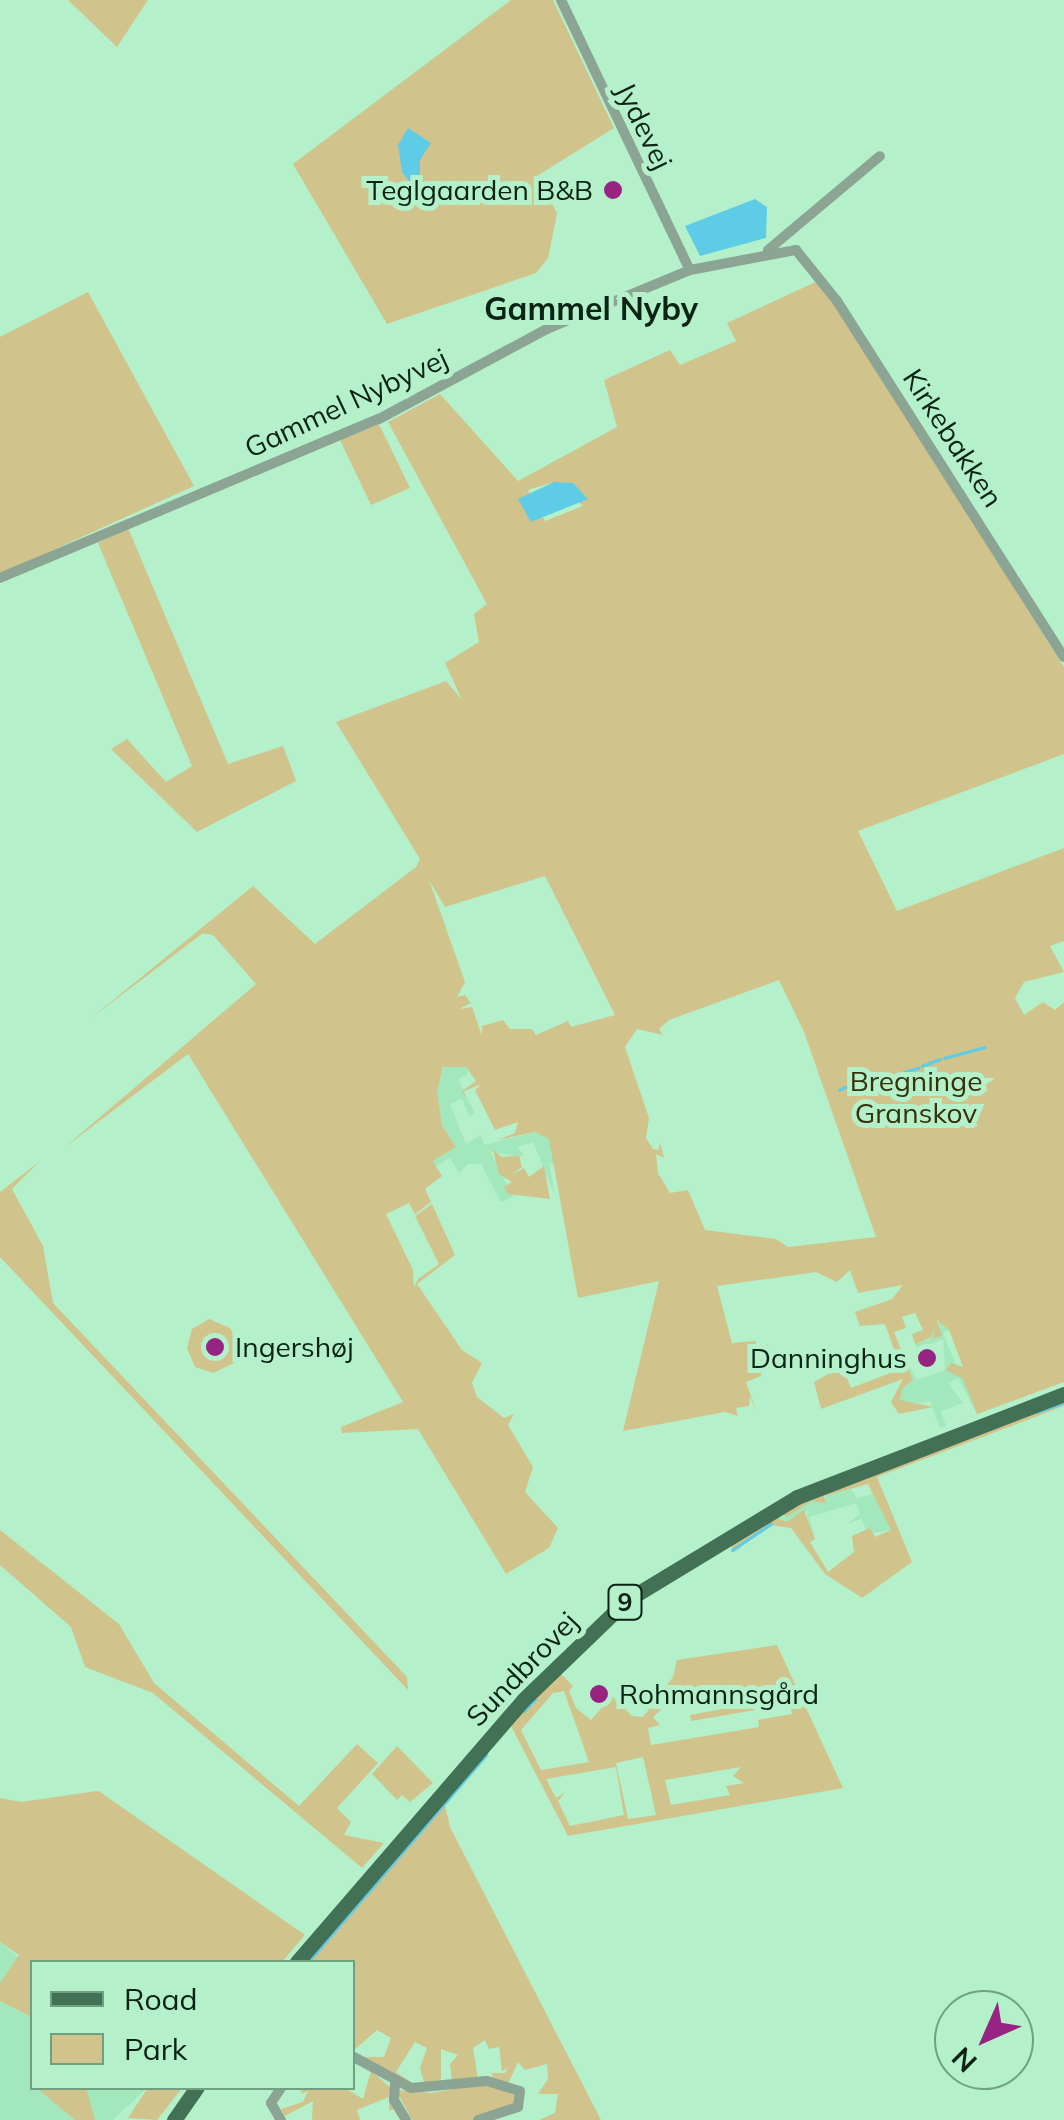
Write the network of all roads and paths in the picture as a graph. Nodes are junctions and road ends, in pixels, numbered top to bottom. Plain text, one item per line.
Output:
1 (562, 0) edge
2 (880, 156) dead end
3 (785, 230) junction
4 (796, 250) junction
5 (767, 251) junction
6 (690, 270) junction
7 (0, 578) edge
8 (1064, 657) edge
9 (1064, 1394) edge
10 (299, 1960) edge
11 (355, 2058) edge
12 (395, 2083) junction
13 (198, 2090) edge
14 (199, 2090) edge
15 (279, 2090) edge
16 (278, 2117) edge
17 (174, 2120) edge
18 (184, 2120) edge
19 (263, 2120) edge
20 (406, 2120) edge
21 (478, 2120) edge

1 - 6 street, Jydevej
2 - 3 street
3 - 4 street
3 - 5 street
4 - 5 street, Gammel Nybyvej
4 - 8 street, Kirkebakken
5 - 6 street, Gammel Nybyvej
6 - 7 street, Gammel Nybyvej
9 - 10 main road, Sundbrovej / 9
11 - 12 street
12 - 20 street
12 - 21 street
13 - 17 main road
14 - 18 main road
15 - 16 street
16 - 19 street

